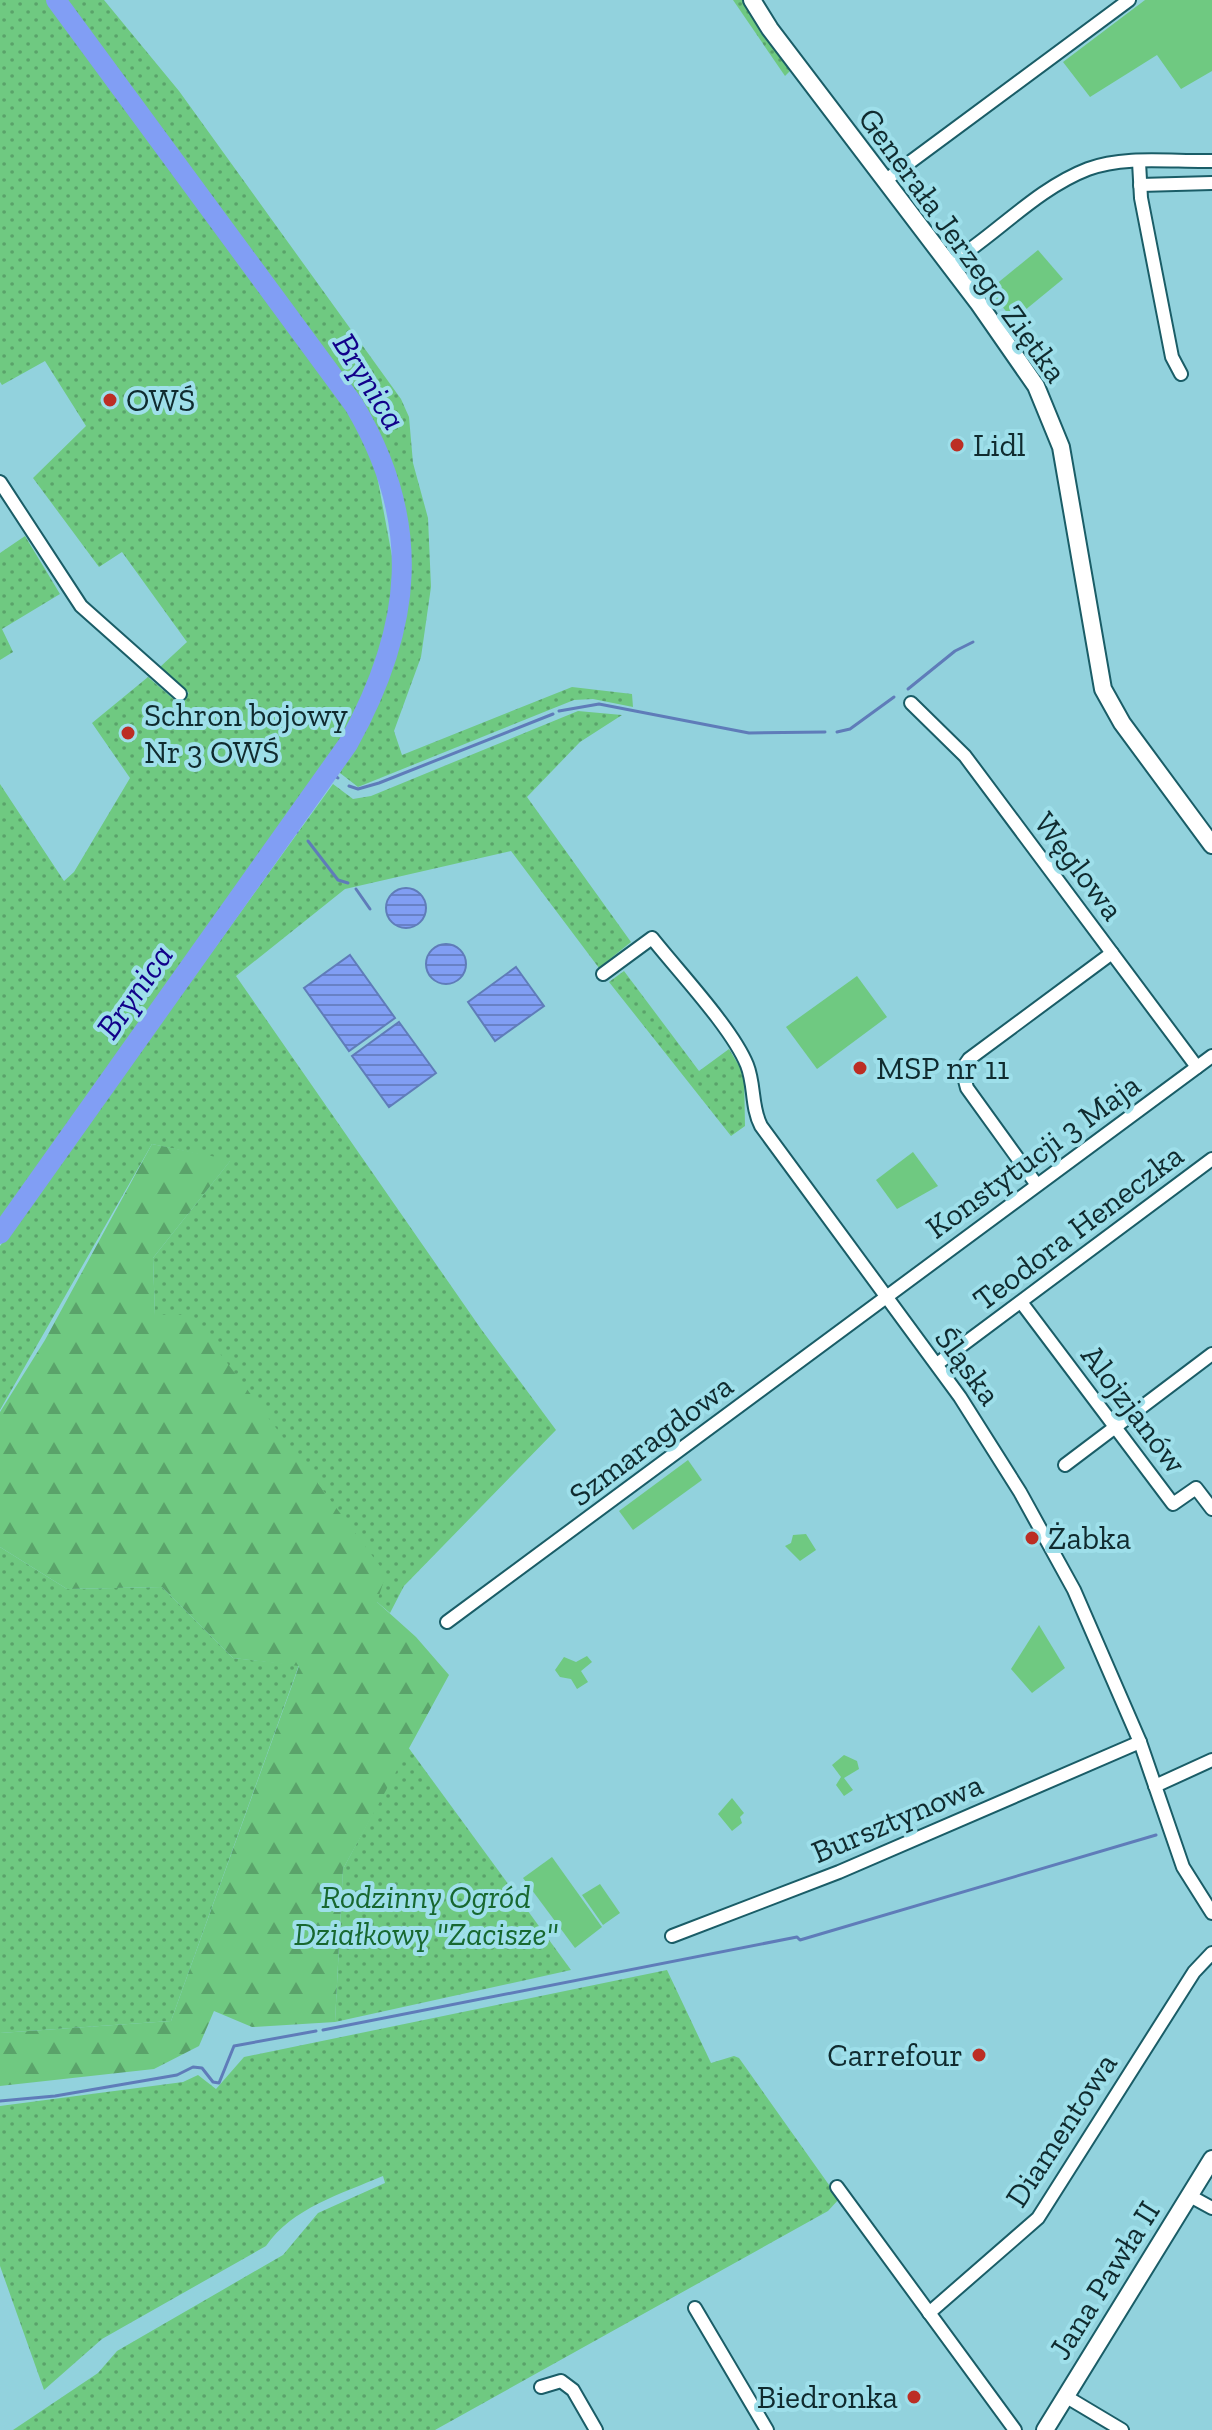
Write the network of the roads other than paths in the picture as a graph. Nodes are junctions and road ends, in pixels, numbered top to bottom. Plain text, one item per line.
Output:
1 (752, 0) edge
2 (1129, 0) edge
3 (1212, 161) edge
4 (1139, 162) junction
5 (886, 180) junction
6 (1212, 183) edge
7 (1140, 185) junction
8 (949, 264) junction
9 (1181, 374) dead end
10 (0, 482) edge
11 (180, 694) dead end
12 (911, 703) dead end
13 (1212, 845) edge
14 (1112, 953) junction
15 (603, 974) dead end
16 (1212, 1056) edge
17 (1197, 1067) junction
18 (1212, 1160) edge
19 (1037, 1185) junction
20 (886, 1298) junction
21 (1021, 1302) junction
22 (1212, 1354) edge
23 (937, 1364) junction
24 (1117, 1427) junction
25 (1065, 1465) dead end
26 (1212, 1509) edge
27 (447, 1622) dead end
28 (1140, 1742) junction
29 (1212, 1760) edge
30 (1155, 1786) junction
31 (1212, 1913) edge
32 (672, 1936) dead end
33 (1212, 1953) edge
34 (1212, 2159) edge
35 (837, 2187) dead end
36 (1190, 2196) junction
37 (1212, 2208) edge
38 (695, 2308) dead end
39 (929, 2313) junction
40 (541, 2387) dead end
41 (1065, 2396) junction
42 (596, 2430) edge
43 (767, 2430) edge
44 (1015, 2430) edge
45 (1045, 2430) edge
46 (1122, 2430) edge

1 - 5 street, Generała Jerzego Ziętka
2 - 5 street
3 - 4 street
4 - 7 street
4 - 8 street
5 - 8 street, Generała Jerzego Ziętka
6 - 7 street
7 - 9 street
8 - 13 street, Generała Jerzego Ziętka
10 - 11 street
12 - 14 street, Węglowa
14 - 17 street, Węglowa
14 - 19 street
15 - 20 street, Śląska
16 - 17 street, Konstytucji 3 Maja
17 - 19 street, Konstytucji 3 Maja
18 - 21 street, Teodora Heneczka
19 - 20 street, Konstytucji 3 Maja
20 - 23 street, Śląska
20 - 27 street, Szmaragdowa
21 - 23 street, Teodora Heneczka
21 - 24 street, Alojzjanów
22 - 24 street
23 - 28 street, Śląska
24 - 25 street
24 - 26 street, Alojzjanów
28 - 30 street, Śląska
28 - 32 street, Bursztynowa
29 - 30 street
30 - 31 street, Śląska
33 - 39 street, Diamentowa
34 - 36 street, Jana Pawła II
35 - 39 street
36 - 37 street
36 - 41 street, Jana Pawła II
38 - 43 street
39 - 44 street
40 - 42 street
41 - 45 street, Jana Pawła II
41 - 46 street

